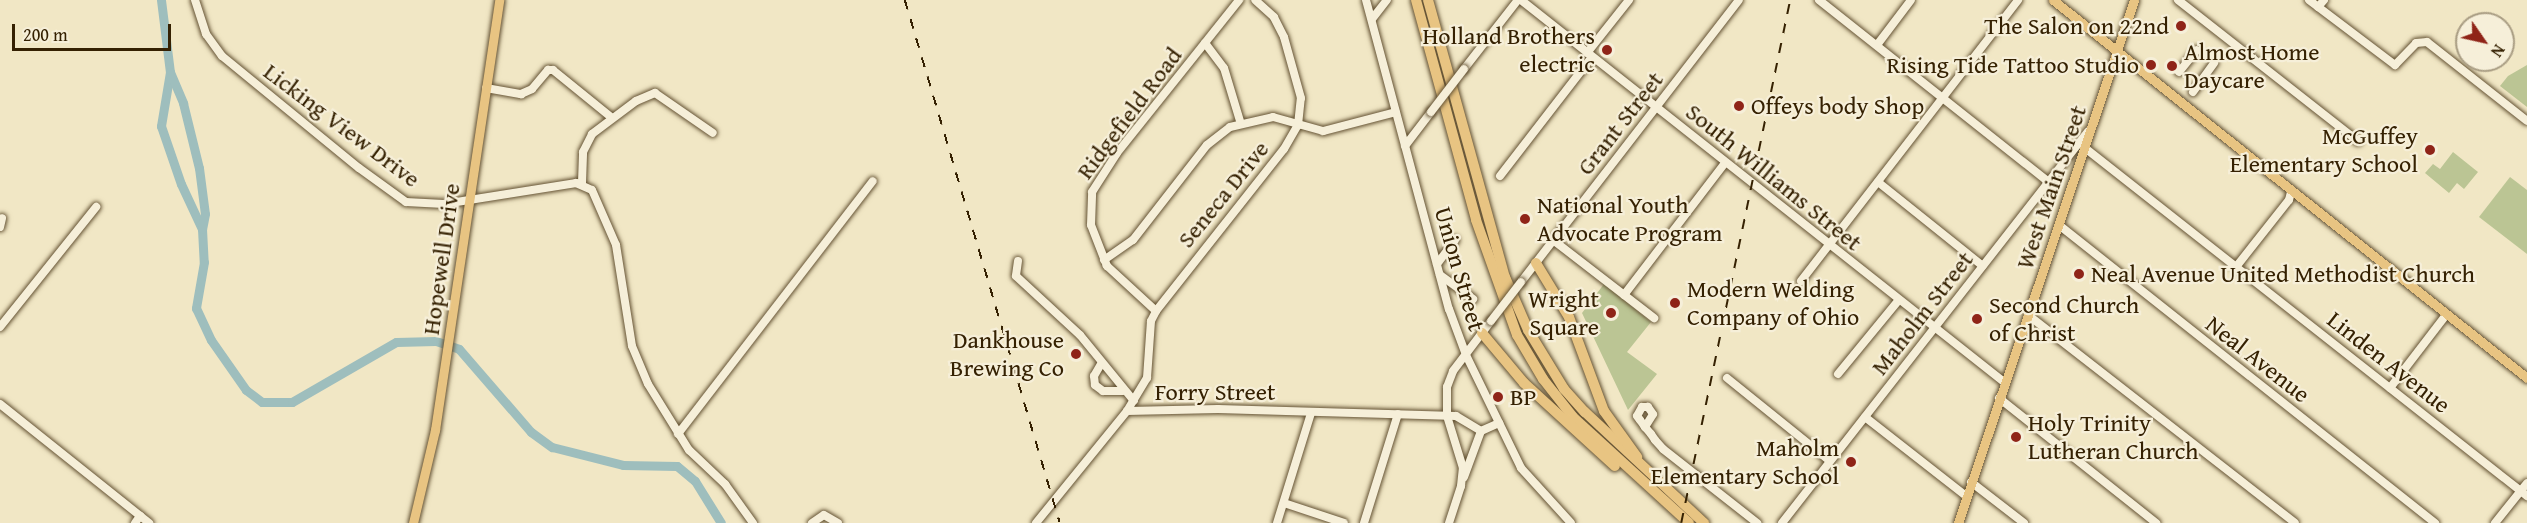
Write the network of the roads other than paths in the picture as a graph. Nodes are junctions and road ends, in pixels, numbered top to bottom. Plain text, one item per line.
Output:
1 (195, 0) edge
2 (499, 0) edge
3 (1239, 0) edge
4 (1255, 0) edge
5 (1366, 0) edge
6 (1387, 0) edge
7 (1416, 0) edge
8 (1428, 0) edge
9 (1519, 0) edge
10 (1629, 0) edge
11 (1738, 0) edge
12 (1819, 0) edge
13 (1911, 0) edge
14 (2018, 0) edge
15 (2053, 0) edge
16 (2134, 0) edge
17 (2178, 0) edge
18 (2309, 0) edge
19 (2324, 0) edge
20 (2318, 7) junction
21 (1372, 19) junction
22 (1205, 43) junction
23 (1877, 45) junction
24 (2197, 50) dead end
25 (2116, 54) junction
26 (1590, 55) junction
27 (2214, 63) dead end
28 (2179, 72) dead end
29 (486, 88) junction
30 (2193, 92) dead end
31 (1943, 97) junction
32 (1656, 107) junction
33 (1396, 112) junction
34 (612, 118) junction
35 (2527, 121) edge
36 (1240, 122) junction
37 (1298, 125) junction
38 (2093, 127) junction
39 (713, 133) dead end
40 (2358, 141) dead end
41 (1405, 146) junction
42 (2085, 148) junction
43 (1725, 163) junction
44 (1500, 176) dead end
45 (873, 181) dead end
46 (1878, 182) junction
47 (582, 183) junction
48 (2049, 183) junction
49 (2291, 192) junction
50 (469, 200) junction
51 (96, 207) dead end
52 (2, 218) dead end
53 (2059, 225) junction
54 (0, 227) edge
55 (1455, 240) dead end
56 (1553, 240) junction
57 (1829, 246) junction
58 (1018, 261) dead end
59 (1104, 261) junction
60 (1536, 263) junction
61 (1437, 264) junction
62 (1983, 266) junction
63 (2236, 267) junction
64 (1440, 275) junction
65 (1801, 281) dead end
66 (1624, 295) junction
67 (1473, 299) dead end
68 (1898, 301) junction
69 (1156, 310) junction
70 (2028, 315) junction
71 (2446, 315) junction
72 (1654, 318) dead end
73 (0, 327) edge
74 (1934, 329) junction
75 (1482, 333) junction
76 (1466, 355) junction
77 (1101, 364) junction
78 (1838, 374) dead end
79 (1727, 378) dead end
80 (2527, 378) edge
81 (2004, 382) junction
82 (2390, 388) junction
83 (1123, 391) junction
84 (1999, 398) junction
85 (1134, 401) junction
86 (0, 404) edge
87 (1127, 411) junction
88 (1311, 412) junction
89 (1398, 414) junction
90 (1447, 416) junction
91 (1865, 417) junction
92 (1499, 423) junction
93 (1645, 427) dead end
94 (1481, 431) junction
95 (678, 434) junction
96 (1830, 461) junction
97 (1634, 474) junction
98 (1462, 478) junction
99 (1971, 482) junction
100 (2527, 483) edge
101 (1669, 493) junction
102 (2524, 493) edge
103 (1966, 496) junction
104 (1284, 503) junction
105 (140, 516) junction
106 (135, 523) edge
107 (150, 523) edge
108 (413, 523) edge
109 (753, 523) edge
110 (812, 523) edge
111 (838, 523) edge
112 (1036, 523) edge
113 (1277, 523) edge
114 (1344, 523) edge
115 (1364, 523) edge
116 (1449, 523) edge
117 (1571, 523) edge
118 (1689, 523) edge
119 (1704, 523) edge
120 (1757, 523) edge
121 (1782, 523) edge
122 (1958, 523) edge
123 (2024, 523) edge
124 (2156, 523) edge
125 (2295, 523) edge
126 (2435, 523) edge
127 (2495, 523) edge

1 - 50 street, Licking View Drive
2 - 29 main road, Hopewell Drive
3 - 22 street, Ridgefield Road
4 - 37 street, Seneca Drive
5 - 21 street, Union Street
6 - 21 street
7 - 97 highway
8 - 101 highway
9 - 26 street, South Williams Street
9 - 41 street, bridge
10 - 26 street
11 - 32 street, Grant Street
12 - 23 street
13 - 23 street
14 - 31 street
15 - 25 main road
16 - 25 main road, West Main Street
17 - 40 street
18 - 20 street
19 - 20 street
20 - 35 street
21 - 33 street, Union Street
22 - 36 street
22 - 59 street, Ridgefield Road
23 - 31 street
24 - 28 street
25 - 38 main road, West Main Street
25 - 49 main road
26 - 32 street, South Williams Street
26 - 44 street
27 - 30 street
29 - 34 street
29 - 50 main road, Hopewell Drive
31 - 46 street
31 - 48 street
32 - 43 street, South Williams Street
32 - 56 street, Grant Street
33 - 37 street
33 - 41 street, Union Street
34 - 39 street
34 - 47 street
36 - 37 street
36 - 59 street
37 - 69 street, Seneca Drive
38 - 42 main road, West Main Street
38 - 48 street, Maholm Street
41 - 61 street, Union Street
42 - 53 main road, West Main Street
42 - 63 street, Linden Avenue
43 - 57 street, South Williams Street
43 - 66 street
45 - 95 street
46 - 57 street
46 - 62 street
47 - 50 street, Licking View Drive
47 - 95 street
48 - 62 street, Maholm Street
49 - 63 street
49 - 71 main road
50 - 108 main road, Hopewell Drive
51 - 73 street
52 - 54 street
53 - 70 main road, West Main Street
53 - 126 street, Neal Avenue
55 - 61 street
56 - 60 street, Grant Street
56 - 66 street
57 - 65 street
57 - 68 street, South Williams Street
58 - 77 street
59 - 69 street, Ridgefield Road
60 - 75 street, Grant Street, bridge
60 - 101 highway
61 - 64 street, Union Street
62 - 74 street, Maholm Street
63 - 82 street, Linden Avenue
64 - 67 street
64 - 76 street, Union Street
66 - 72 street
68 - 74 street, South Williams Street
68 - 78 street
69 - 85 street, Seneca Drive
70 - 81 main road, West Main Street
70 - 125 street
71 - 80 main road
71 - 82 street
74 - 81 street, South Williams Street
74 - 91 street, Maholm Street
75 - 76 street, Grant Street
75 - 97 highway
76 - 90 street, Grant Street
76 - 92 street, Union Street
77 - 83 street
77 - 83 street
79 - 96 street
81 - 84 main road, West Main Street
82 - 102 street, Linden Avenue
83 - 85 street
84 - 99 main road, West Main Street
84 - 124 street
85 - 87 street, Seneca Drive
86 - 105 street
87 - 88 street, Forry Street
87 - 112 street, Forry Street
88 - 89 street, Forry Street
88 - 104 street
89 - 90 street, Forry Street
89 - 115 street
90 - 94 street, Forry Street
90 - 98 street, Grant Street
91 - 96 street, Maholm Street
91 - 103 street
92 - 94 street
92 - 117 street, Union Street
93 - 120 street
94 - 98 street
95 - 109 street
96 - 121 street, Maholm Street
97 - 118 highway
98 - 116 street
99 - 103 main road, West Main Street
99 - 123 street
100 - 102 street
101 - 119 highway
102 - 127 street
103 - 122 main road, West Main Street
104 - 113 street
104 - 114 street
105 - 106 street
105 - 107 street
110 - 111 street

